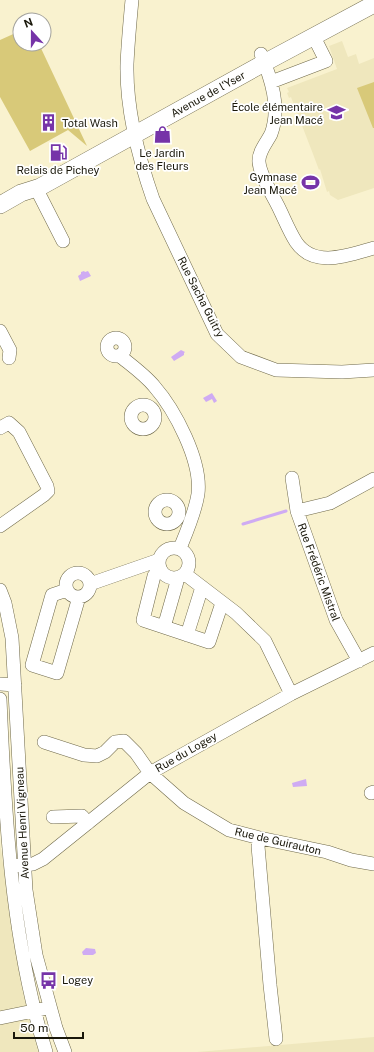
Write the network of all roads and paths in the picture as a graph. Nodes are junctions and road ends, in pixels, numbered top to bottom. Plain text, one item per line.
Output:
1 (132, 0) edge
2 (363, 0) edge
3 (374, 4) edge
4 (314, 37) junction
5 (263, 58) junction
6 (271, 82) junction
7 (135, 130) junction
8 (29, 191) junction
9 (0, 205) edge
10 (63, 241) dead end
11 (374, 248) edge
12 (0, 331) edge
13 (120, 356) dead end
14 (9, 358) dead end
15 (374, 370) edge
16 (165, 400) junction
17 (152, 410) dead end
18 (0, 428) edge
19 (292, 478) dead end
20 (374, 479) edge
21 (297, 511) junction
22 (177, 518) dead end
23 (190, 523) junction
24 (0, 526) edge
25 (180, 548) junction
26 (159, 564) junction
27 (182, 576) junction
28 (90, 584) junction
29 (202, 587) junction
30 (0, 590) edge
31 (67, 590) junction
32 (79, 597) junction
33 (222, 603) junction
34 (164, 627) junction
35 (187, 635) junction
36 (374, 653) edge
37 (359, 661) junction
38 (0, 684) edge
39 (15, 685) junction
40 (291, 694) junction
41 (0, 699) edge
42 (44, 742) dead end
43 (20, 773) junction
44 (150, 774) junction
45 (3, 775) junction
46 (53, 817) dead end
47 (88, 823) junction
48 (260, 838) junction
49 (374, 864) edge
50 (18, 865) junction
51 (50, 1007) junction
52 (34, 1011) junction
53 (0, 1018) edge
54 (276, 1039) dead end
55 (46, 1052) edge
56 (66, 1052) edge

1 - 7 street, Rue Sacha Guitry
2 - 5 main road, Avenue de l'Yser
3 - 4 main road, Avenue de l'Yser
4 - 5 main road, Avenue de l'Yser
4 - 6 street
5 - 6 street
5 - 7 main road, Avenue de l'Yser
6 - 11 street
7 - 8 main road, Avenue de l'Yser
7 - 15 street, Rue Sacha Guitry
8 - 9 main road, Avenue de l'Yser
8 - 10 street
12 - 14 street
13 - 16 street
16 - 17 street
16 - 23 street
18 - 24 street
19 - 21 street, Rue Frédéric Mistral
20 - 21 street
21 - 37 street, Rue Frédéric Mistral
22 - 23 street
23 - 25 street
25 - 26 street
25 - 27 street
26 - 27 street
26 - 28 street
26 - 34 street
27 - 29 street
27 - 34 street
28 - 31 street
28 - 32 street
29 - 33 street
29 - 35 street
30 - 39 street, Avenue Henri Vigneau
31 - 32 street
31 - 32 street
33 - 35 street
33 - 40 street
34 - 35 street
36 - 37 street, Rue du Logey
37 - 40 street, Rue du Logey
38 - 39 street
39 - 43 street, Avenue Henri Vigneau
40 - 44 street, Rue du Logey
41 - 45 street, Avenue Henri Vigneau
42 - 44 street, Rue de Guirauton
43 - 45 street
43 - 50 street, Avenue Henri Vigneau
44 - 47 street, Rue du Logey
44 - 48 street, Rue de Guirauton
45 - 50 street, Avenue Henri Vigneau
46 - 47 street
47 - 50 street, Rue du Logey
48 - 49 street, Rue de Guirauton
48 - 54 street
50 - 51 street, Avenue Henri Vigneau
50 - 52 street, Avenue Henri Vigneau
51 - 52 street
51 - 56 street, Avenue Henri Vigneau
52 - 53 street
52 - 55 street, Avenue Henri Vigneau

